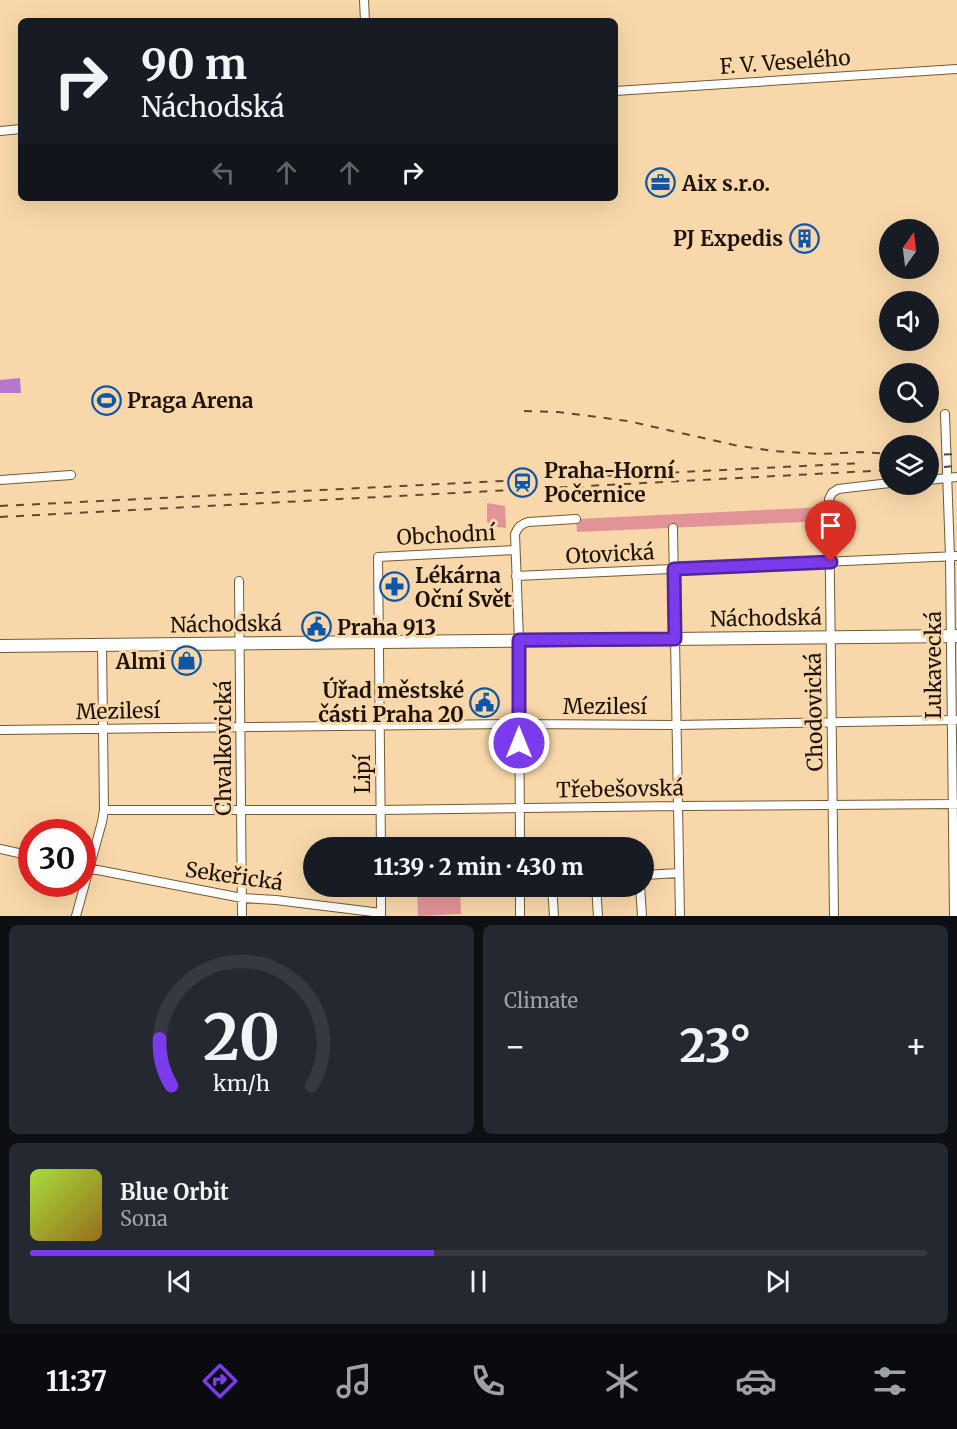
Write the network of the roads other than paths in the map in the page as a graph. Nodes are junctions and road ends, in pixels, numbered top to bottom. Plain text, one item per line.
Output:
1 (364, 0) edge
2 (365, 18) edge
3 (957, 69) edge
4 (618, 91) edge
5 (18, 129) edge
6 (0, 131) edge
7 (945, 414) dead end
8 (70, 476) dead end
9 (957, 477) edge
10 (947, 478) junction
11 (939, 479) edge
12 (0, 480) edge
13 (879, 484) edge
14 (576, 519) dead end
15 (673, 528) dead end
16 (515, 550) junction
17 (954, 556) edge
18 (378, 557) joint
19 (831, 562) junction
20 (674, 569) junction
21 (516, 576) junction
22 (239, 581) dead end
23 (954, 636) edge
24 (831, 637) junction
25 (675, 639) junction
26 (519, 640) junction
27 (379, 642) junction
28 (240, 643) junction
29 (102, 645) junction
30 (0, 646) edge
31 (954, 720) edge
32 (832, 722) junction
33 (519, 724) junction
34 (676, 725) junction
35 (380, 726) junction
36 (241, 728) junction
37 (0, 730) edge
38 (102, 730) junction
39 (833, 804) junction
40 (955, 804) edge
41 (678, 806) junction
42 (520, 809) junction
43 (104, 810) junction
44 (241, 810) junction
45 (380, 810) junction
46 (381, 837) edge
47 (520, 837) edge
48 (96, 839) edge
49 (0, 849) edge
50 (18, 853) edge
51 (96, 869) edge
52 (679, 873) junction
53 (654, 874) edge
54 (80, 897) edge
55 (381, 897) edge
56 (520, 897) edge
57 (553, 897) edge
58 (597, 897) edge
59 (641, 897) edge
60 (242, 898) junction
61 (381, 915) edge
62 (76, 916) edge
63 (242, 916) edge
64 (520, 916) edge
65 (554, 916) edge
66 (598, 916) edge
67 (642, 916) edge
68 (680, 916) edge
69 (834, 916) edge
70 (954, 916) edge

1 - 2 street
3 - 4 street, F. V. Veselého
5 - 6 street
7 - 10 street, Lukavecká
8 - 12 street
9 - 10 street
10 - 11 street
10 - 17 street, Lukavecká
13 - 19 street, Chodovická
14 - 16 street
15 - 20 street
16 - 18 street, Obchodní
16 - 21 street
17 - 19 street, Otovická
17 - 23 street, Lukavecká
18 - 27 street, Lipí
19 - 20 street, Otovická
19 - 24 street, Chodovická
20 - 21 street, Otovická
20 - 25 street
21 - 26 street
22 - 28 street, Chvalkovická
23 - 24 main road, Náchodská
23 - 31 street, Lukavecká
24 - 25 main road, Náchodská
24 - 32 street, Chodovická
25 - 26 main road, Náchodská
25 - 34 street
26 - 27 main road, Náchodská
26 - 33 street
27 - 28 main road, Náchodská
27 - 35 street, Lipí
28 - 29 main road, Náchodská
28 - 36 street, Chvalkovická
29 - 30 main road, Náchodská
29 - 38 street
31 - 32 street, Mezilesí
31 - 40 street, Lukavecká
32 - 34 street, Mezilesí
32 - 39 street, Chodovická
33 - 34 street, Mezilesí
33 - 35 street, Mezilesí
33 - 42 street
34 - 41 street
35 - 36 street, Mezilesí
35 - 45 street, Lipí
36 - 38 street, Mezilesí
36 - 44 street, Chvalkovická
37 - 38 street, Mezilesí
38 - 43 street
39 - 40 street, Třebešovská
39 - 41 street, Třebešovská
39 - 69 street, Chodovická
40 - 70 street, Lukavecká
41 - 42 street, Třebešovská
41 - 52 street
42 - 45 street, Třebešovská
42 - 47 street
43 - 44 street, Třebešovská
43 - 48 street
44 - 45 street, Třebešovská
44 - 60 street, Chvalkovická
45 - 46 street, Lipí
49 - 50 street
51 - 60 street, Sekeřická
52 - 53 street
52 - 68 street
54 - 62 street
55 - 61 street
56 - 64 street
57 - 65 street
58 - 66 street
59 - 67 street
60 - 61 street, Sekeřická
60 - 63 street, Chvalkovická

